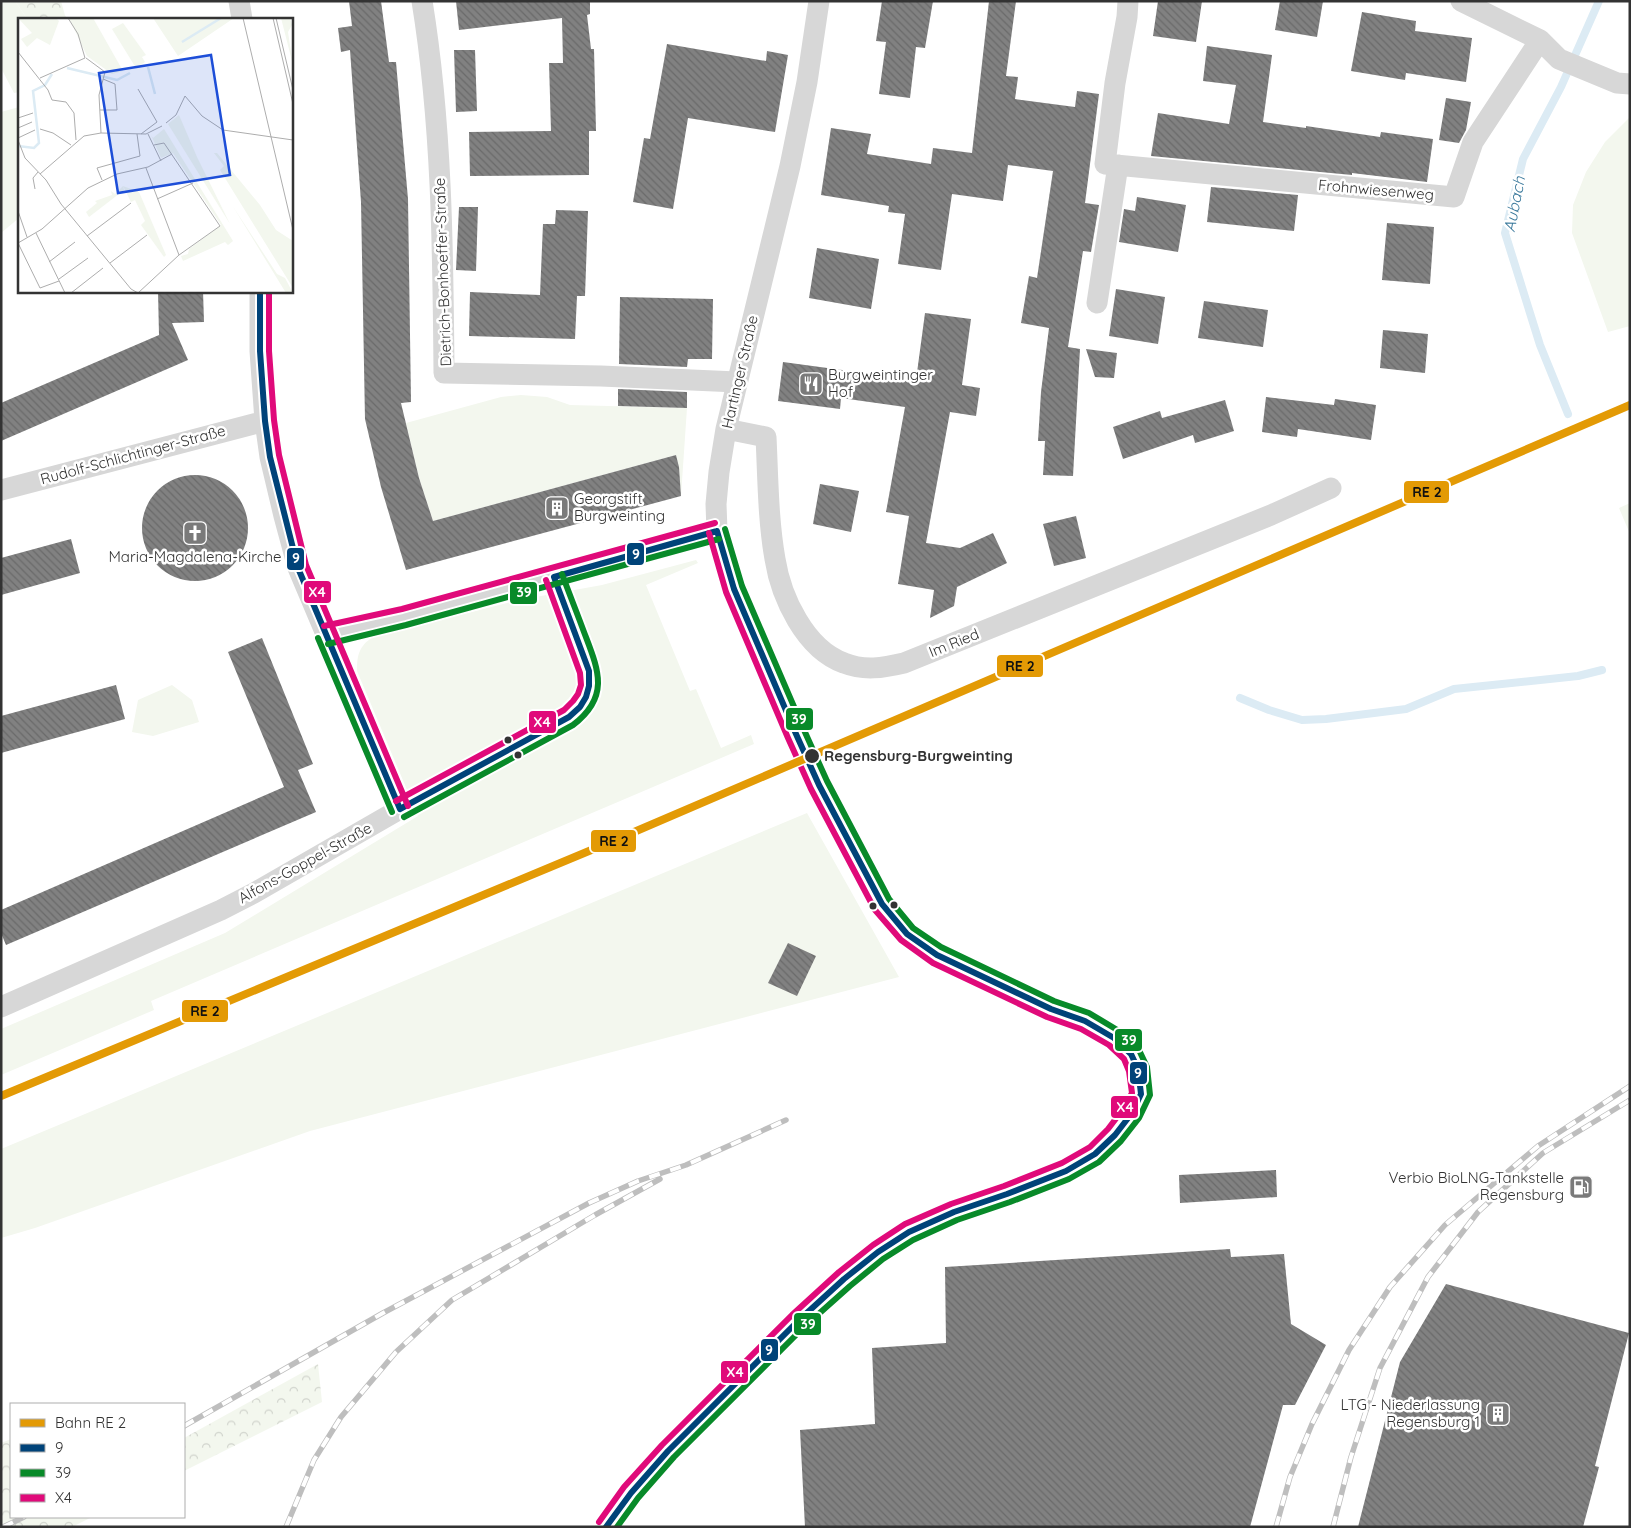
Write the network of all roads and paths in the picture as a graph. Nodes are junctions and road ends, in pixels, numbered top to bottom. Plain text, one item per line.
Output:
1 (239, 1) edge
2 (422, 1) edge
3 (819, 1) edge
4 (1128, 1) edge
5 (1462, 1) edge
6 (242, 18) edge
7 (1540, 40) junction
8 (1630, 84) edge
9 (1118, 165) junction
10 (260, 292) edge
11 (1097, 303) dead end
12 (736, 382) junction
13 (265, 421) junction
14 (726, 429) junction
15 (1331, 488) dead end
16 (1, 490) edge
17 (717, 532) junction
18 (554, 577) junction
19 (326, 635) junction
20 (796, 734) tunnel mouth
21 (819, 785) tunnel mouth
22 (400, 809) junction
23 (1, 1007) edge
24 (606, 1527) edge

1 - 6 street
2 - 12 street, Dietrich-Bonhoeffer-Straße
3 - 12 street, Hartinger Straße
4 - 9 street
5 - 7 street
7 - 8 street
7 - 9 street, Frohnwiesenweg
9 - 11 street
10 - 13 street
12 - 14 street, Hartinger Straße
13 - 16 street, Rudolf-Schlichtinger-Straße
13 - 19 street
14 - 15 street, Im Ried
14 - 17 street, Hartinger Straße
17 - 18 street
17 - 20 street, Hartinger Straße
18 - 19 street
18 - 22 street, Alfons-Goppel-Straße
19 - 22 street
21 - 24 street
22 - 23 street, Alfons-Goppel-Straße

